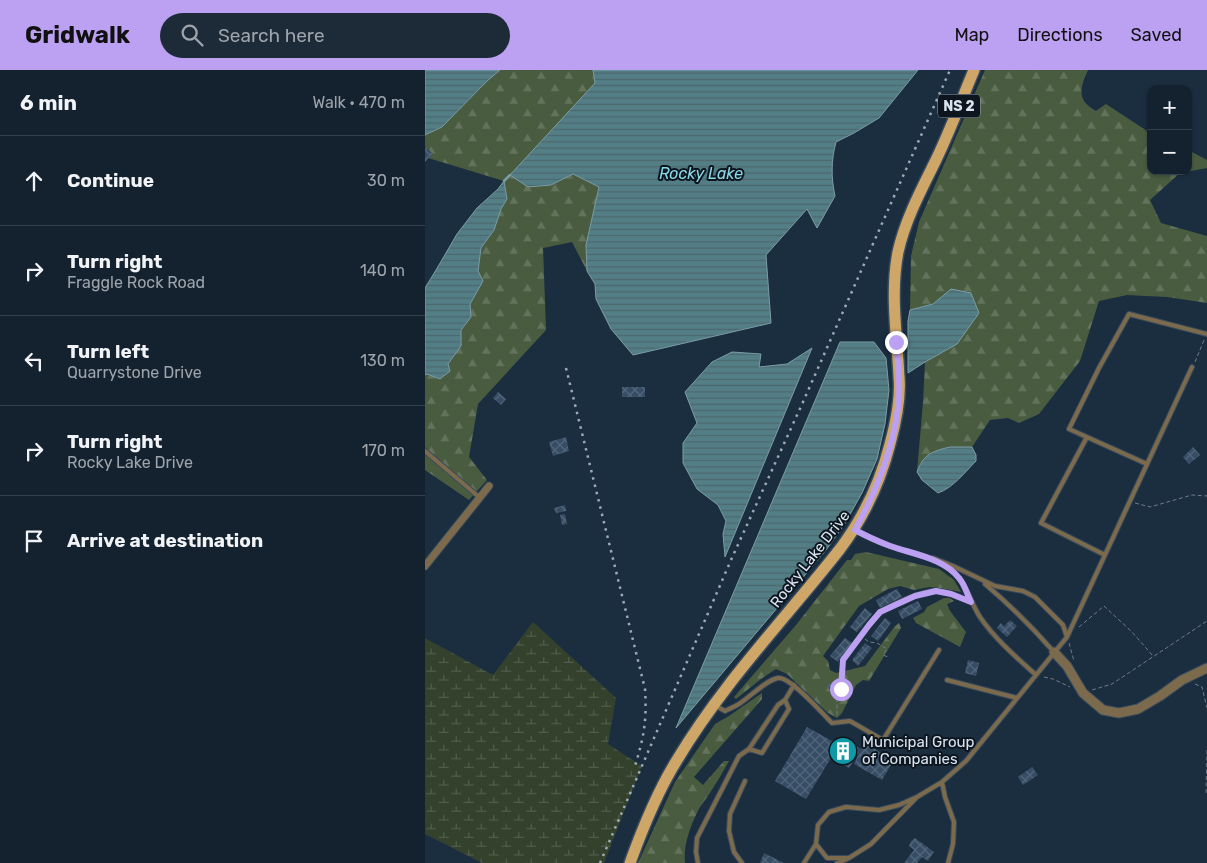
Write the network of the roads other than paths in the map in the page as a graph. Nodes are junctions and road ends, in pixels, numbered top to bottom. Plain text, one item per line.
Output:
1 (974, 70) edge
2 (1207, 334) edge
3 (1192, 367) road end
4 (1087, 437) junction
5 (425, 451) edge
6 (1147, 464) junction
7 (489, 486) dead end
8 (479, 497) junction
9 (855, 530) junction
10 (921, 555) junction
11 (1105, 555) junction
12 (425, 566) edge
13 (981, 580) junction
14 (971, 602) junction
15 (1067, 637) junction
16 (939, 650) dead end
17 (1055, 652) junction
18 (843, 660) road end
19 (1207, 668) edge
20 (1036, 675) junction
21 (947, 680) dead end
22 (794, 686) junction
23 (1017, 698) junction
24 (785, 700) junction
25 (714, 705) junction
26 (749, 749) junction
27 (745, 782) dead end
28 (942, 782) junction
29 (917, 797) junction
30 (816, 844) junction
31 (849, 858) junction
32 (630, 863) edge
33 (698, 863) edge
34 (742, 863) edge
35 (804, 863) edge
36 (837, 863) edge
37 (948, 863) edge

1 - 9 main road, Rocky Lake Drive / NS 2
2 - 4 lane
3 - 6 lane
4 - 6 lane
4 - 11 lane
5 - 8 lane
6 - 11 lane
7 - 8 street
8 - 12 street
9 - 10 lane
9 - 25 main road, Rocky Lake Drive / NS 2
10 - 13 lane
10 - 14 lane
11 - 15 lane
13 - 15 lane
13 - 17 lane
14 - 18 lane
14 - 20 lane
15 - 17 lane
16 - 22 lane
17 - 19 street
17 - 20 lane
20 - 23 lane
21 - 23 lane
22 - 24 lane
22 - 25 lane
23 - 28 lane
24 - 26 lane
24 - 26 lane
25 - 32 main road, Rocky Lake Drive / NS 2
26 - 33 lane
27 - 34 lane
28 - 29 lane
28 - 37 lane
29 - 30 lane
29 - 31 lane
30 - 31 lane
30 - 35 lane
31 - 36 lane

